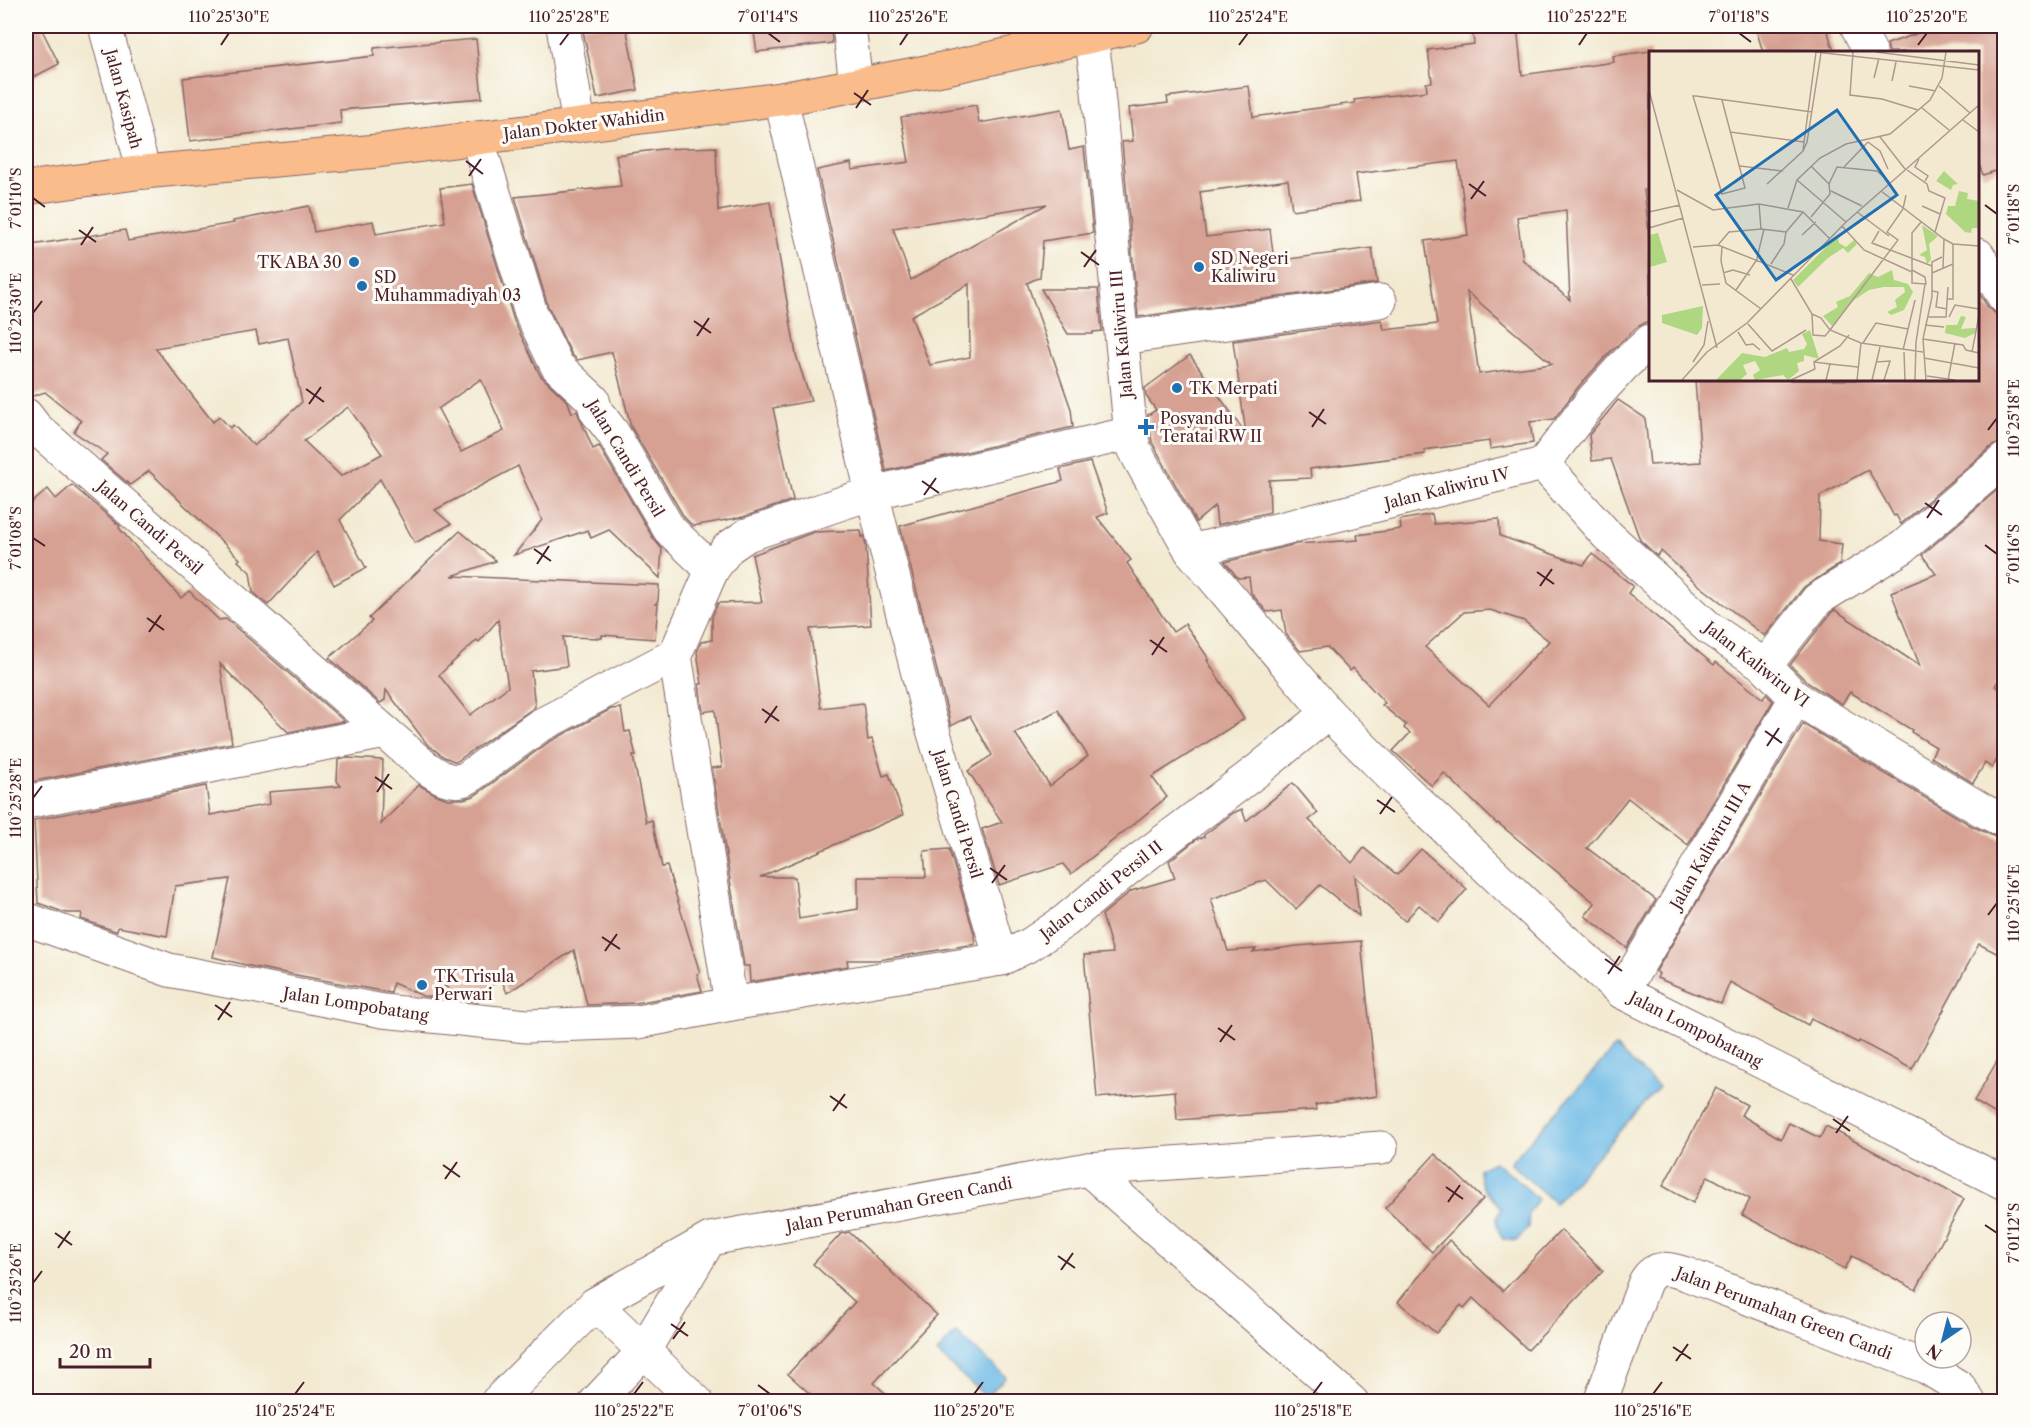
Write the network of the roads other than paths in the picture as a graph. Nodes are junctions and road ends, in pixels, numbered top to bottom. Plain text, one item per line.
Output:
1 (105, 26) edge
2 (563, 26) edge
3 (849, 26) edge
4 (1137, 26) edge
5 (1857, 26) edge
6 (1091, 36) junction
7 (1870, 51) edge
8 (856, 84) junction
9 (781, 99) junction
10 (579, 125) junction
11 (477, 138) junction
12 (144, 172) junction
13 (26, 188) edge
14 (1979, 258) edge
15 (2004, 297) edge
16 (1380, 301) dead end
17 (1122, 338) junction
18 (1649, 342) edge
19 (26, 415) edge
20 (1131, 433) junction
21 (2004, 460) edge
22 (1543, 464) junction
23 (872, 493) junction
24 (1191, 551) junction
25 (712, 570) junction
26 (675, 655) junction
27 (1765, 666) junction
28 (1796, 698) junction
29 (1328, 713) junction
30 (385, 732) junction
31 (26, 802) edge
32 (2004, 821) edge
33 (26, 919) edge
34 (1001, 959) junction
35 (1622, 992) junction
36 (731, 1004) junction
37 (1381, 1148) dead end
38 (1088, 1169) junction
39 (2004, 1183) edge
40 (710, 1239) junction
41 (595, 1304) junction
42 (643, 1352) junction
43 (497, 1401) edge
44 (596, 1401) edge
45 (697, 1401) edge
46 (1352, 1401) edge
47 (1600, 1401) edge
48 (1969, 1401) edge

1 - 12 street, Jalan Kasipah
2 - 10 street
3 - 8 street
4 - 6 highway, Jalan Dokter Wahidin
5 - 7 street
6 - 8 highway, Jalan Dokter Wahidin
6 - 17 street, Jalan Kaliwiru III
8 - 9 highway, Jalan Dokter Wahidin
9 - 10 highway, Jalan Dokter Wahidin
9 - 23 street, Jalan Candi Persil
10 - 11 highway, Jalan Dokter Wahidin
11 - 12 highway, Jalan Dokter Wahidin
11 - 25 street, Jalan Candi Persil
12 - 13 highway, Jalan Dokter Wahidin
14 - 15 street
16 - 17 street
17 - 20 street, Jalan Kaliwiru III
18 - 22 street
19 - 30 street, Jalan Candi Persil
20 - 23 street
20 - 24 street, Jalan Kaliwiru III
21 - 27 street
22 - 24 street, Jalan Kaliwiru IV
22 - 27 street, Jalan Kaliwiru VI
23 - 25 street
23 - 34 street, Jalan Candi Persil
24 - 29 street, Jalan Kaliwiru III
25 - 26 street
26 - 30 street, Jalan Candi Persil
26 - 36 street
27 - 28 street, Jalan Kaliwiru VI
28 - 32 street, Jalan Kaliwiru VI
28 - 35 street, Jalan Kaliwiru III A
29 - 34 street, Jalan Candi Persil II
29 - 35 street, Jalan Lompobatang
30 - 31 street
33 - 36 street, Jalan Lompobatang
34 - 36 street, Jalan Candi Persil II
35 - 39 street, Jalan Lompobatang
37 - 38 street, Jalan Perumahan Green Candi
38 - 40 street, Jalan Perumahan Green Candi
38 - 46 street
40 - 41 street, Jalan Perumahan Green Candi
40 - 42 street
41 - 42 street
41 - 43 street, Jalan Perumahan Green Candi
42 - 44 street
42 - 45 street
47 - 48 street, Jalan Perumahan Green Candi

